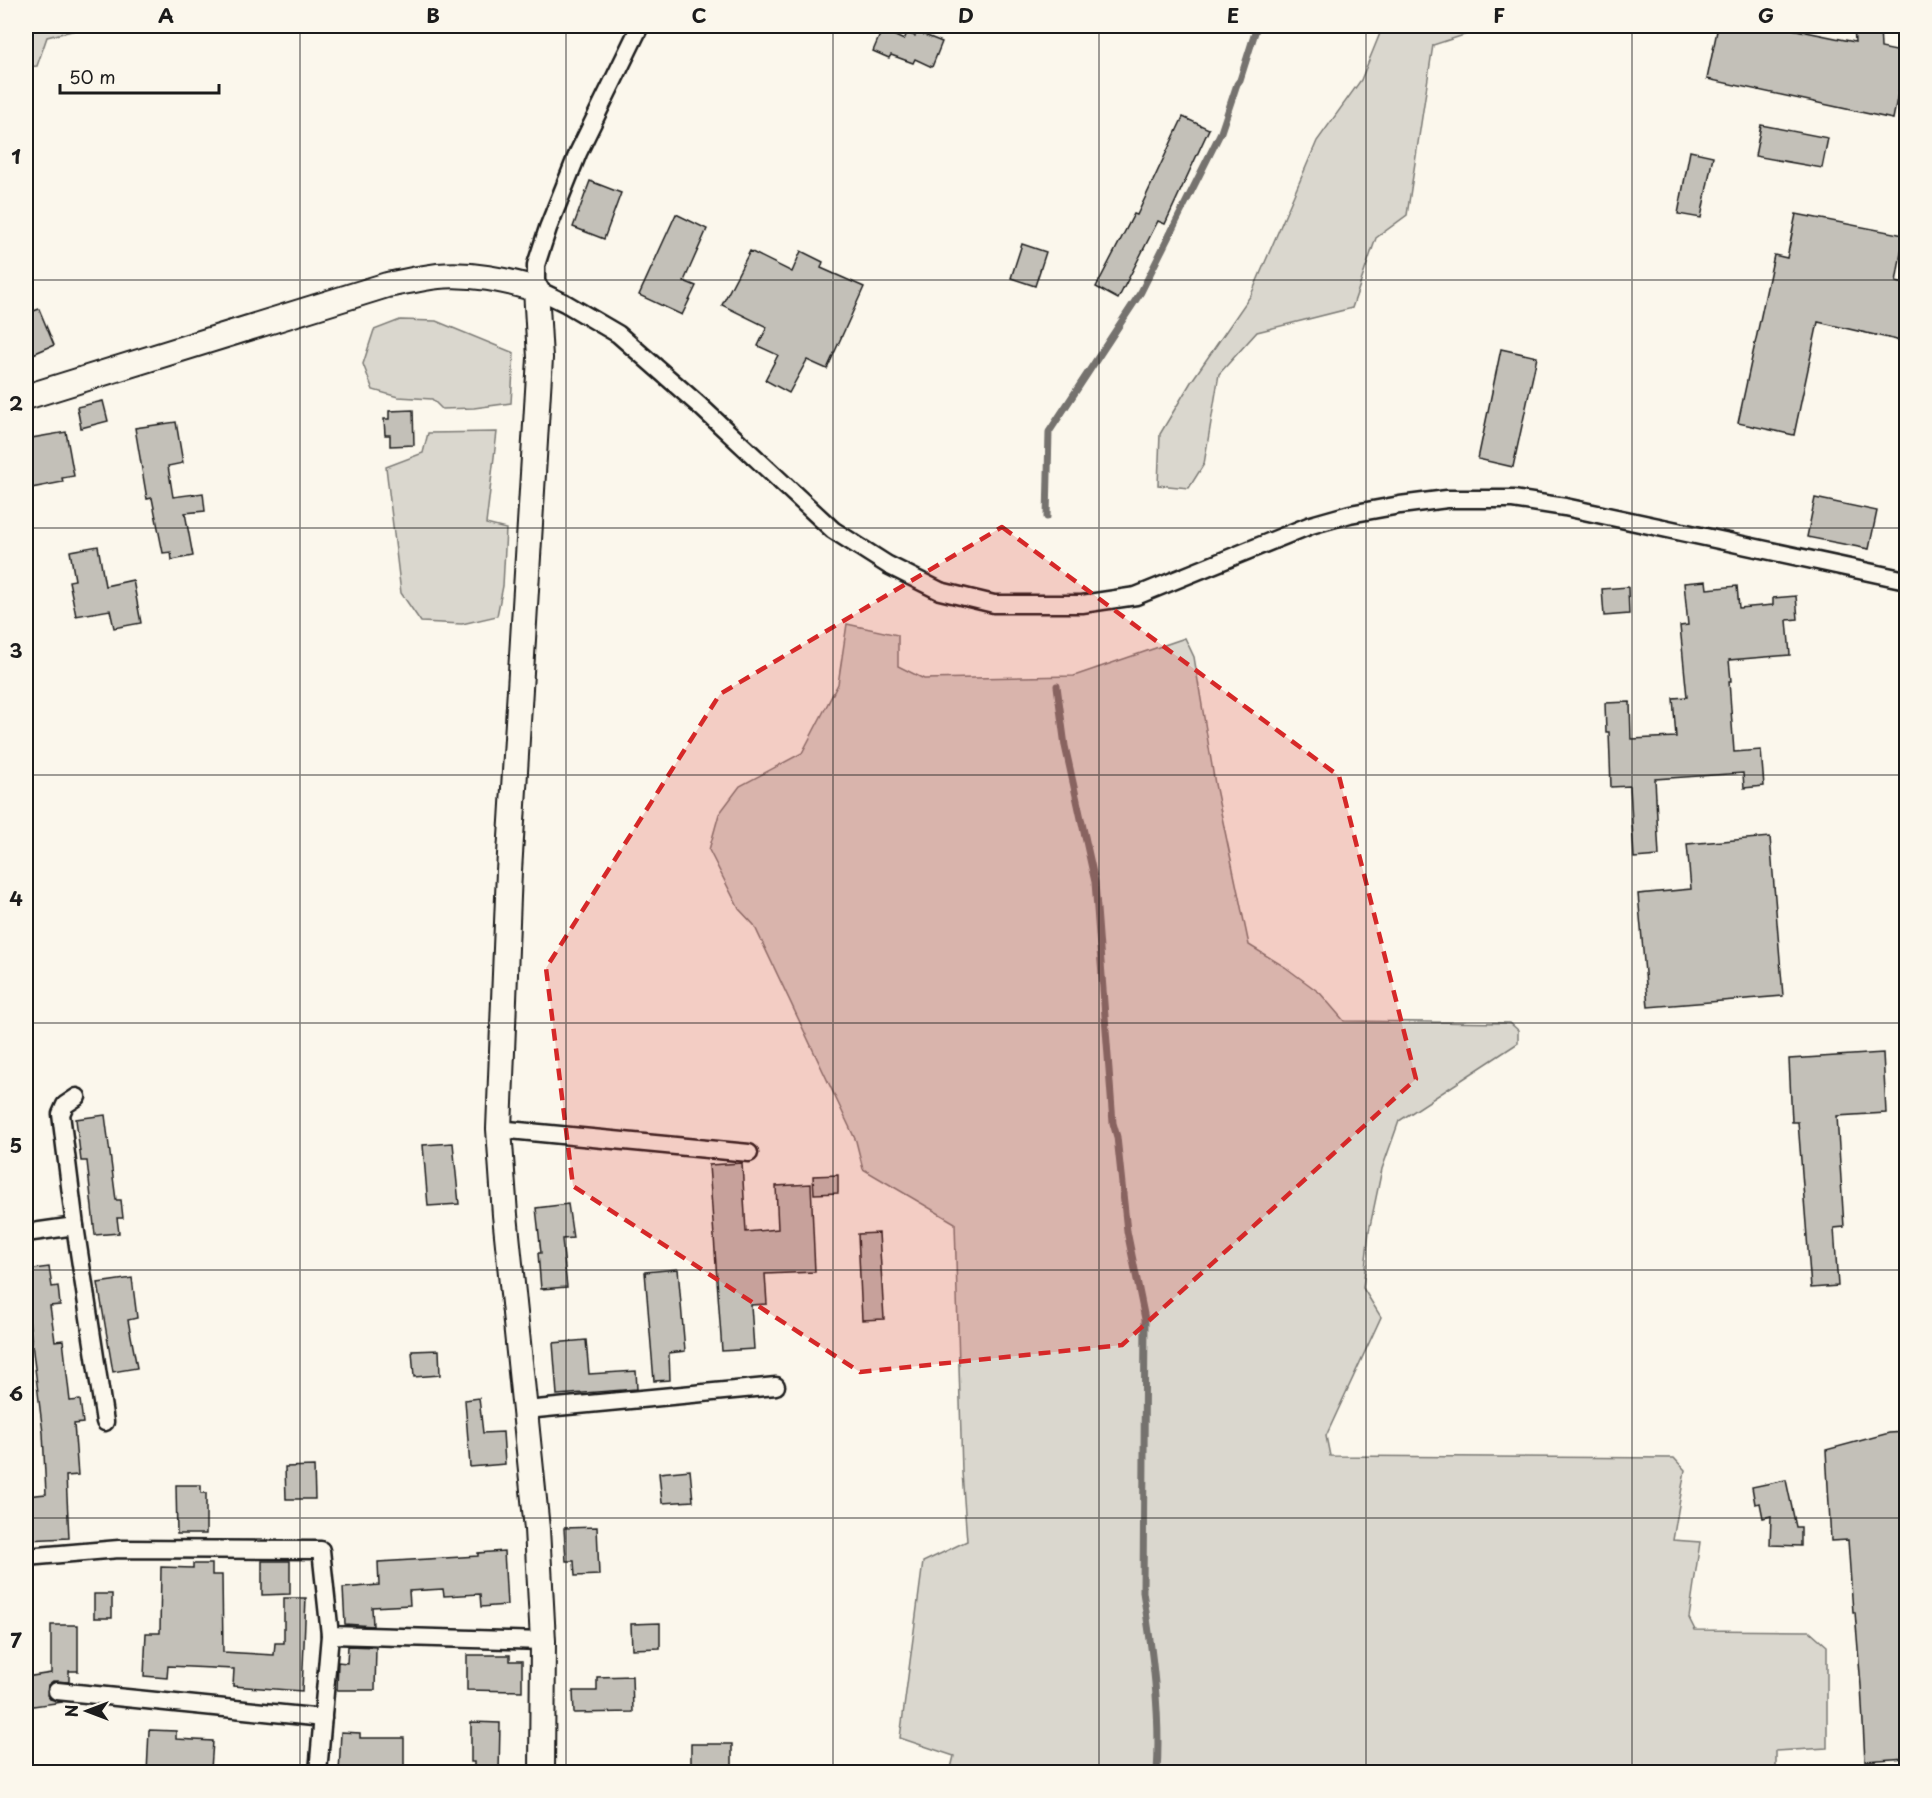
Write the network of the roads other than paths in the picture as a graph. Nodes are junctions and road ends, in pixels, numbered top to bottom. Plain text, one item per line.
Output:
1 (640, 26) edge
2 (536, 289) junction
3 (26, 397) edge
4 (1906, 579) edge
5 (77, 1097) dead end
6 (499, 1128) junction
7 (749, 1153) dead end
8 (75, 1226) junction
9 (26, 1233) edge
10 (776, 1386) dead end
11 (526, 1410) junction
12 (105, 1422) dead end
13 (26, 1557) edge
14 (330, 1635) junction
15 (543, 1641) junction
16 (57, 1691) dead end
17 (323, 1718) junction
18 (318, 1773) edge
19 (542, 1773) edge

1 - 2 street
2 - 3 street
2 - 4 street
2 - 6 street
5 - 8 street
6 - 7 street
6 - 11 street
8 - 9 street
8 - 12 street
10 - 11 street
11 - 15 street
13 - 14 street
14 - 15 street
14 - 17 street
15 - 19 street
16 - 17 street
17 - 18 street

